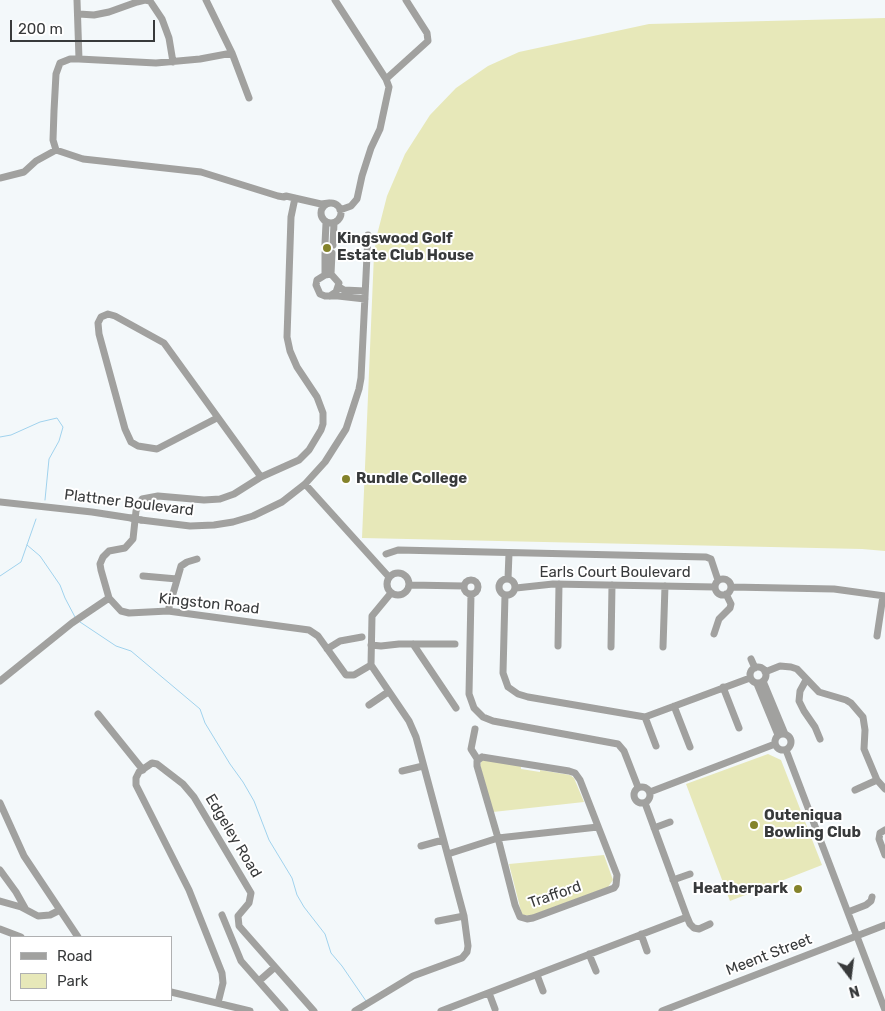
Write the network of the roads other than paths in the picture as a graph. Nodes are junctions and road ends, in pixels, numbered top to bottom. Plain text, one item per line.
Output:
1 (77, 0) edge
2 (206, 0) edge
3 (335, 0) edge
4 (406, 0) edge
5 (78, 14) junction
6 (232, 53) junction
7 (79, 59) junction
8 (173, 62) junction
9 (386, 79) junction
10 (249, 98) dead end
11 (56, 150) junction
12 (0, 178) edge
13 (295, 200) junction
14 (329, 203) junction
15 (321, 210) junction
16 (340, 210) junction
17 (330, 223) junction
18 (368, 235) dead end
19 (328, 275) junction
20 (339, 287) junction
21 (365, 295) junction
22 (330, 296) junction
23 (217, 418) junction
24 (261, 477) junction
25 (305, 484) junction
26 (0, 502) edge
27 (509, 553) junction
28 (386, 554) dead end
29 (197, 559) dead end
30 (144, 576) dead end
31 (389, 577) junction
32 (177, 579) junction
33 (508, 579) junction
34 (716, 583) junction
35 (559, 584) junction
36 (410, 585) junction
37 (612, 585) junction
38 (464, 586) junction
39 (665, 586) junction
40 (730, 587) junction
41 (516, 588) junction
42 (391, 593) junction
43 (471, 594) junction
44 (726, 594) junction
45 (505, 595) junction
46 (884, 596) edge
47 (109, 598) junction
48 (168, 611) junction
49 (714, 634) dead end
50 (877, 636) dead end
51 (362, 638) dead end
52 (413, 644) junction
53 (455, 644) dead end
54 (371, 646) junction
55 (558, 646) dead end
56 (610, 647) dead end
57 (663, 647) dead end
58 (327, 649) junction
59 (751, 659) dead end
60 (371, 665) junction
61 (755, 668) junction
62 (765, 672) junction
63 (750, 678) junction
64 (806, 680) junction
65 (0, 681) edge
66 (760, 682) junction
67 (723, 688) junction
68 (388, 692) junction
69 (369, 706) dead end
70 (674, 706) junction
71 (456, 708) dead end
72 (98, 714) dead end
73 (645, 717) junction
74 (475, 728) dead end
75 (739, 728) dead end
76 (781, 735) junction
77 (820, 739) dead end
78 (775, 744) junction
79 (656, 746) dead end
80 (690, 747) dead end
81 (786, 750) junction
82 (478, 760) junction
83 (423, 766) junction
84 (143, 770) junction
85 (402, 771) dead end
86 (877, 780) junction
87 (638, 787) junction
88 (885, 789) edge
89 (855, 790) dead end
90 (650, 792) junction
91 (0, 803) edge
92 (645, 803) junction
93 (7, 820) junction
94 (670, 822) dead end
95 (0, 827) edge
96 (598, 827) junction
97 (654, 828) junction
98 (885, 830) edge
99 (498, 838) junction
100 (443, 840) junction
101 (421, 846) dead end
102 (448, 854) junction
103 (885, 855) edge
104 (0, 870) edge
105 (690, 874) dead end
106 (673, 880) junction
107 (872, 898) dead end
108 (0, 900) edge
109 (25, 909) junction
110 (60, 910) junction
111 (848, 912) junction
112 (222, 915) dead end
113 (464, 916) junction
114 (687, 917) junction
115 (438, 921) dead end
116 (710, 924) dead end
117 (885, 925) edge
118 (0, 929) edge
119 (641, 934) junction
120 (18, 936) edge
121 (77, 936) edge
122 (857, 936) junction
123 (647, 951) dead end
124 (589, 954) junction
125 (275, 967) junction
126 (596, 971) dead end
127 (537, 974) junction
128 (259, 981) junction
129 (543, 991) dead end
130 (172, 992) edge
131 (489, 993) junction
132 (218, 1003) junction
133 (884, 1006) edge
134 (495, 1009) dead end
135 (250, 1011) edge
136 (285, 1011) edge
137 (314, 1011) edge
138 (355, 1011) edge
139 (441, 1011) edge
140 (662, 1011) edge

1 - 5 street
2 - 6 street
3 - 9 street
4 - 9 street
5 - 7 street
5 - 8 street
6 - 8 street
6 - 10 street
7 - 8 street
7 - 11 street
9 - 16 street
11 - 12 street
11 - 13 street
13 - 14 street
13 - 15 street
13 - 24 street
14 - 15 street
14 - 16 street
15 - 17 street
16 - 17 street
17 - 19 street
18 - 21 street, Plattner Boulevard
19 - 20 street
19 - 22 street
20 - 21 street
20 - 22 street
21 - 22 street
21 - 25 street, Plattner Boulevard
23 - 23 street
23 - 24 street
24 - 47 street
25 - 26 street, Plattner Boulevard, bridge
25 - 31 street
27 - 28 street
27 - 33 street
27 - 34 street
29 - 32 street
30 - 32 street
31 - 36 street
31 - 42 street
32 - 48 street
33 - 41 street
33 - 45 street
34 - 39 street, Earls Court Boulevard
34 - 40 street
34 - 44 street
35 - 37 street, Earls Court Boulevard
35 - 41 street, Earls Court Boulevard
35 - 55 street
36 - 38 street
36 - 42 street
37 - 39 street, Earls Court Boulevard
37 - 56 street
38 - 43 street
38 - 43 street
39 - 57 street
40 - 44 street
40 - 46 street
41 - 45 street
42 - 54 street
43 - 87 street
44 - 49 street
45 - 73 street
46 - 50 street
47 - 48 street, Kingston Road
47 - 65 street
48 - 58 street, Kingston Road
51 - 58 street
52 - 53 street
52 - 54 street
52 - 71 street
54 - 60 street
58 - 60 street, Kingston Road
59 - 61 street
60 - 68 street
61 - 62 street
61 - 63 street
62 - 64 street
62 - 66 street
63 - 66 street
63 - 67 street
64 - 77 street
64 - 86 street
66 - 76 street
67 - 70 street
67 - 75 street
68 - 69 street
68 - 83 street
70 - 73 street
70 - 80 street
72 - 84 street
73 - 79 street
74 - 82 street
76 - 78 street
76 - 81 street
78 - 81 street
78 - 90 street
81 - 111 street
82 - 96 street, Trafford
82 - 99 street, Trafford
83 - 85 street
83 - 100 street
84 - 125 street, Edgeley Road
84 - 132 street
86 - 88 street
86 - 89 street
87 - 90 street
87 - 92 street
90 - 92 street
91 - 93 street
92 - 97 street
93 - 95 street
93 - 110 street
94 - 97 street
96 - 99 street
96 - 99 street, Trafford
97 - 106 street
98 - 103 street
99 - 102 street
100 - 101 street
100 - 102 street
102 - 113 street
104 - 109 street
105 - 106 street
106 - 114 street
107 - 111 street
108 - 109 street
109 - 110 street
110 - 121 street
111 - 122 street
112 - 128 street
113 - 115 street
113 - 138 street
114 - 116 street
114 - 119 street
117 - 122 street, Meent Street
118 - 120 street
119 - 123 street
119 - 124 street
122 - 133 street
122 - 140 street, Meent Street
124 - 126 street
124 - 127 street
125 - 128 street
125 - 137 street, Edgeley Road
127 - 129 street
127 - 131 street
128 - 136 street
130 - 132 street
131 - 134 street
131 - 139 street
132 - 135 street

